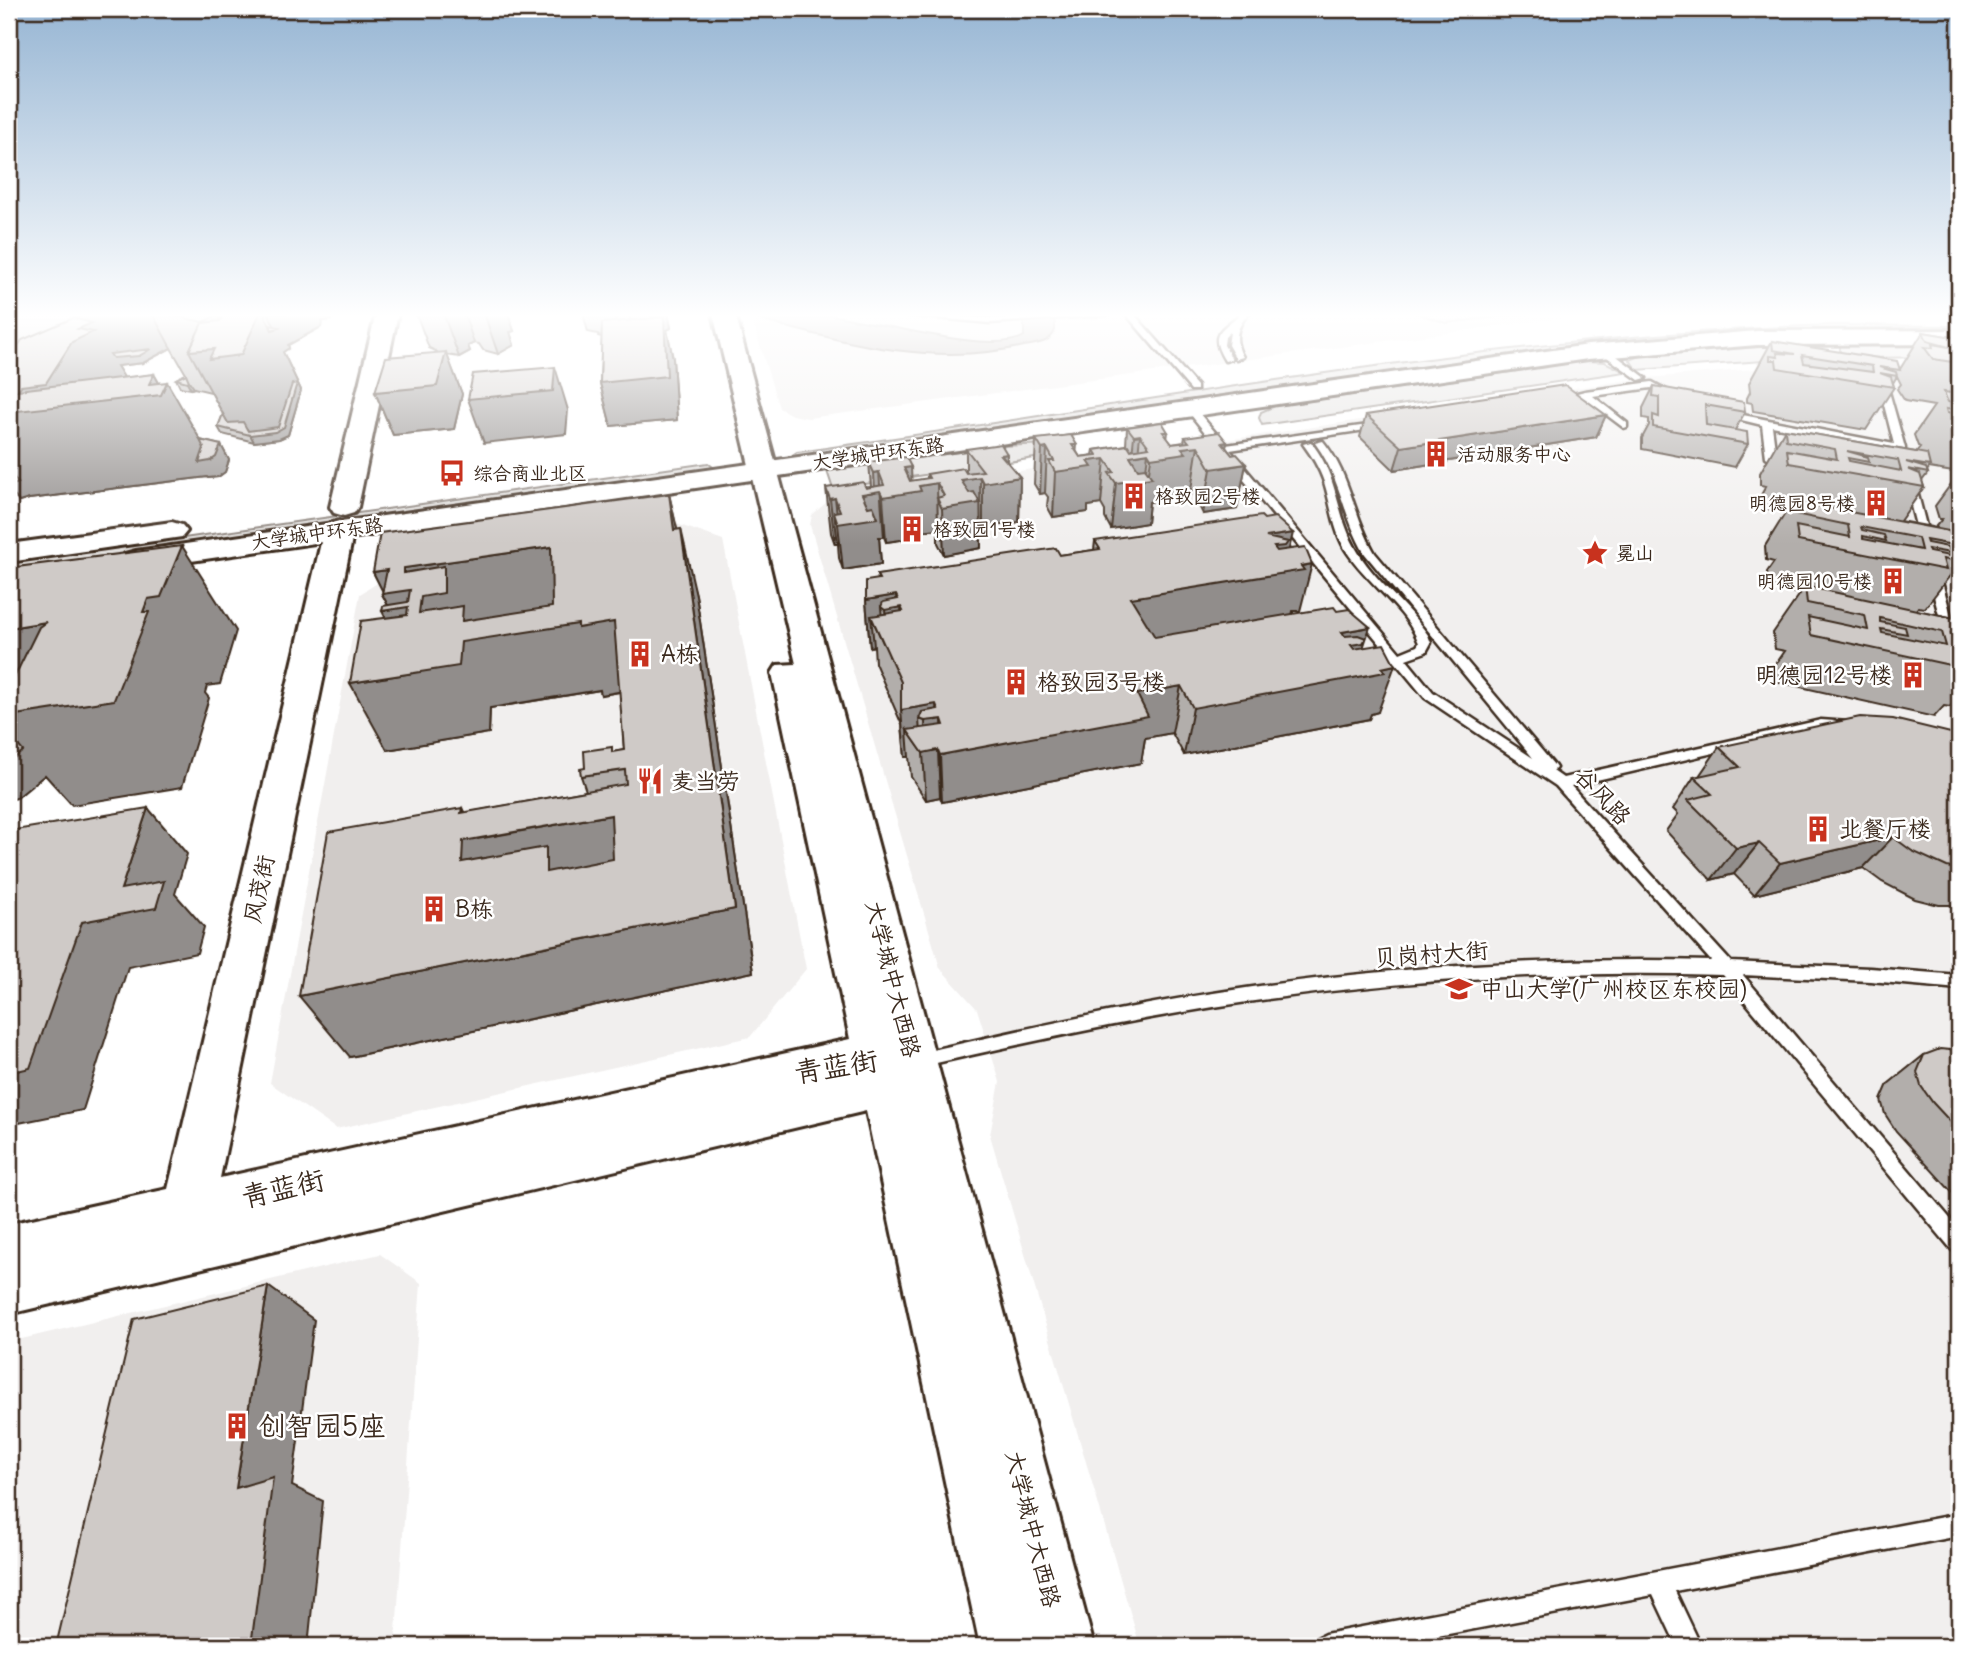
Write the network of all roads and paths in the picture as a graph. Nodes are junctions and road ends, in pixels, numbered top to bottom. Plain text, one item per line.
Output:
1 (370, 390) edge
2 (730, 390) edge
3 (738, 390) edge
4 (1186, 390) edge
5 (1237, 390) edge
6 (1259, 390) edge
7 (1613, 390) edge
8 (1662, 390) edge
9 (1884, 390) edge
10 (1585, 394) junction
11 (1192, 398) junction
12 (1544, 400) edge
13 (1681, 400) edge
14 (1712, 411) edge
15 (1394, 423) edge
16 (1767, 424) junction
17 (1625, 425) dead end
18 (1222, 448) junction
19 (1900, 448) junction
20 (751, 460) junction
21 (1790, 466) edge
22 (1898, 486) edge
23 (1911, 489) junction
24 (342, 518) junction
25 (1928, 552) edge
26 (9, 553) edge
27 (1932, 565) edge
28 (9, 579) edge
29 (1369, 625) junction
30 (1356, 627) edge
31 (1397, 658) junction
32 (1959, 667) edge
33 (1857, 727) edge
34 (1561, 783) junction
35 (1727, 968) junction
36 (1959, 982) edge
37 (891, 1067) junction
38 (184, 1229) junction
39 (1959, 1243) edge
40 (9, 1250) edge
41 (9, 1288) edge
42 (1959, 1525) edge
43 (1658, 1583) junction
44 (1012, 1646) edge
45 (1062, 1646) edge
46 (1325, 1646) edge
47 (1689, 1646) edge

1 - 24 main road, 风茂街
2 - 20 main road, 大学城中大西路
3 - 20 main road, 大学城中大西路
4 - 11 lane, 谷风路
5 - 11 main road, 大学城中环东路
6 - 11 main road, 大学城中环东路
7 - 10 lane
8 - 13 lane
9 - 19 lane
10 - 12 lane
10 - 17 lane
11 - 18 lane, 谷风路
11 - 20 main road, 大学城中环东路
14 - 16 lane
15 - 18 lane
16 - 19 lane
16 - 21 lane
18 - 29 lane, 谷风路
19 - 23 lane
20 - 24 main road, 大学城中环东路
20 - 37 main road, 大学城中大西路
22 - 23 lane
23 - 25 lane
24 - 26 main road, 大学城中环东路
24 - 28 main road, 大学城中环东路
24 - 38 main road, 风茂街
27 - 32 lane
29 - 30 lane
29 - 31 lane, 谷风路
31 - 34 lane, 谷风路
31 - 34 lane
33 - 34 lane
34 - 35 lane, 谷风路
35 - 36 lane, 贝岗村大街
35 - 37 lane, 贝岗村大街
35 - 39 lane, 谷风路
37 - 38 main road, 青蓝街
37 - 44 main road, 大学城中大西路
37 - 45 main road, 大学城中大西路
38 - 40 main road, 青蓝街
38 - 41 main road, 青蓝街
42 - 43 lane
43 - 46 lane
43 - 47 lane

